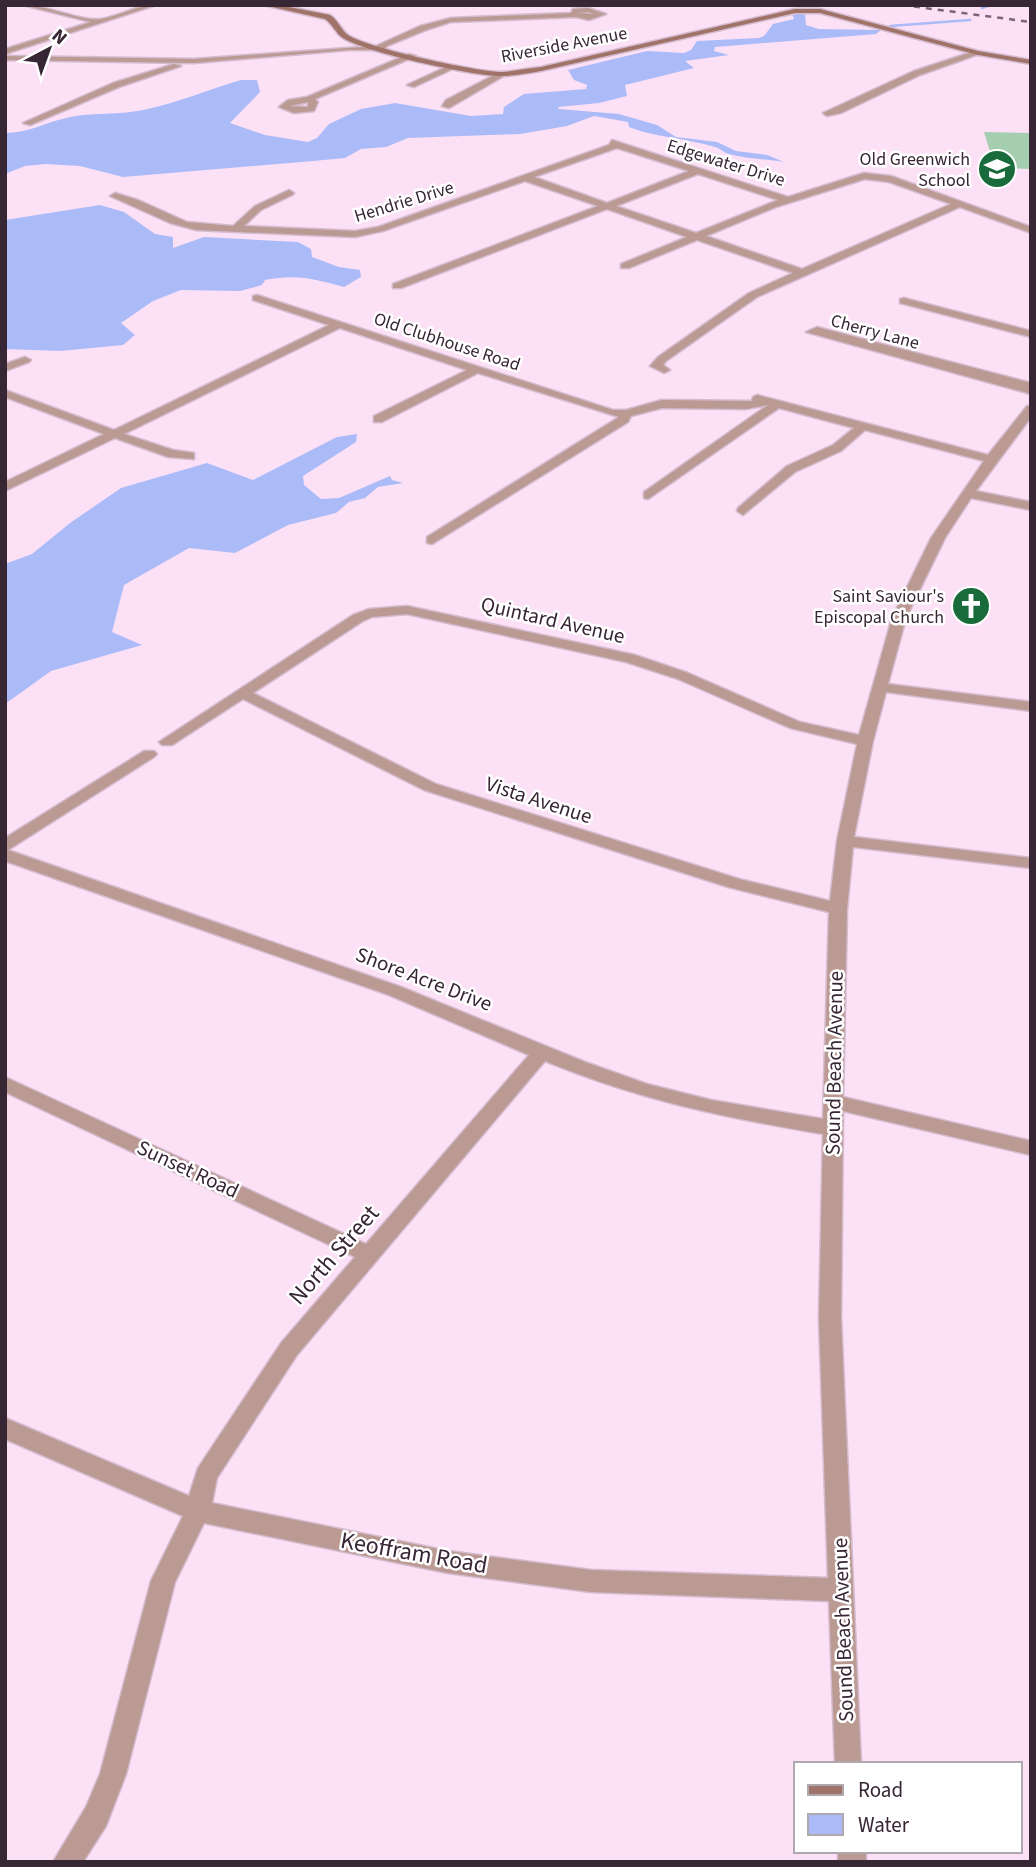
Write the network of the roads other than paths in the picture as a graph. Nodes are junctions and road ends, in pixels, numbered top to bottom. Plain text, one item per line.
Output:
1 (27, 5) edge
2 (152, 5) edge
3 (267, 5) edge
4 (797, 8) edge
5 (817, 8) edge
6 (575, 15) dead end
7 (100, 23) junction
8 (352, 45) junction
9 (381, 48) junction
10 (8, 49) edge
11 (978, 53) junction
12 (412, 56) junction
13 (5, 58) edge
14 (20, 58) junction
15 (194, 61) junction
16 (1031, 62) edge
17 (453, 67) junction
18 (5, 68) edge
19 (503, 74) junction
20 (411, 85) dead end
21 (309, 99) dead end
22 (446, 106) dead end
23 (827, 113) dead end
24 (27, 122) dead end
25 (614, 144) joint
26 (698, 171) junction
27 (526, 178) junction
28 (289, 193) dead end
29 (115, 196) dead end
30 (788, 200) junction
31 (959, 204) junction
32 (607, 205) junction
33 (234, 230) junction
34 (1031, 230) edge
35 (696, 236) junction
36 (625, 266) dead end
37 (800, 272) junction
38 (397, 286) dead end
39 (257, 298) dead end
40 (904, 301) dead end
41 (338, 325) junction
42 (1031, 334) edge
43 (25, 360) dead end
44 (660, 368) dead end
45 (5, 369) edge
46 (477, 370) junction
47 (1031, 389) edge
48 (5, 393) edge
49 (753, 397) dead end
50 (771, 404) junction
51 (1031, 409) edge
52 (626, 414) junction
53 (378, 419) dead end
54 (862, 427) junction
55 (115, 434) junction
56 (190, 456) dead end
57 (991, 459) junction
58 (5, 487) edge
59 (967, 493) junction
60 (648, 495) dead end
61 (1031, 506) edge
62 (743, 511) dead end
63 (432, 540) dead end
64 (880, 687) junction
65 (242, 693) junction
66 (1031, 707) edge
67 (865, 741) junction
68 (167, 742) dead end
69 (149, 754) dead end
70 (845, 841) junction
71 (5, 846) edge
72 (5, 855) edge
73 (1031, 863) edge
74 (838, 909) junction
75 (541, 1053) junction
76 (5, 1084) edge
77 (833, 1102) junction
78 (831, 1128) junction
79 (1031, 1148) edge
80 (370, 1255) junction
81 (5, 1428) edge
82 (198, 1511) junction
83 (841, 1590) junction
84 (848, 1762) edge
85 (67, 1862) edge

1 - 7 street
2 - 7 street
3 - 8 street
4 - 5 street, Riverside Avenue
4 - 19 street, Riverside Avenue
5 - 11 street, Riverside Avenue
6 - 9 street
7 - 10 street
8 - 9 street
8 - 15 street
9 - 12 street, Riverside Avenue
10 - 14 street
11 - 16 street, Riverside Avenue
11 - 23 street
12 - 17 street, Riverside Avenue
12 - 21 street
13 - 14 street
14 - 15 street
14 - 18 street
15 - 24 street
17 - 19 street, Riverside Avenue
17 - 20 street
19 - 22 street
25 - 26 street, Edgewater Drive
25 - 27 street, Hendrie Drive
26 - 30 street, Edgewater Drive
26 - 32 street
27 - 32 street
27 - 33 street, Hendrie Drive
28 - 33 street
29 - 33 street, Hendrie Drive
30 - 31 street, Edgewater Drive
30 - 35 street
31 - 34 street, Edgewater Drive
31 - 37 street
32 - 35 street
32 - 38 street
35 - 36 street
35 - 37 street
37 - 44 street
39 - 41 street, Old Clubhouse Road
40 - 42 street
41 - 46 street, Old Clubhouse Road
41 - 55 street
43 - 45 street
46 - 52 street, Old Clubhouse Road
46 - 53 street
47 - 47 street, Cherry Lane
48 - 55 street
49 - 50 street
50 - 52 street
50 - 54 street
50 - 60 street
51 - 57 street, Sound Beach Avenue
52 - 63 street
54 - 57 street
54 - 62 street
55 - 56 street
55 - 58 street
57 - 59 street, Sound Beach Avenue
59 - 61 street
59 - 64 street, Sound Beach Avenue
64 - 66 street
64 - 67 street, Sound Beach Avenue
65 - 67 street, Quintard Avenue
65 - 68 street, Quintard Avenue
65 - 74 street, Vista Avenue
67 - 70 street, Sound Beach Avenue
69 - 71 street
70 - 73 street
70 - 74 street, Sound Beach Avenue
72 - 75 street, Shore Acre Drive
74 - 77 street, Sound Beach Avenue
75 - 78 street, Shore Acre Drive
75 - 80 street, North Street
76 - 80 street, Sunset Road
77 - 78 street, Sound Beach Avenue
77 - 79 street
78 - 83 street, Sound Beach Avenue
80 - 82 street, North Street
81 - 82 street, Keoffram Road
82 - 83 street, Keoffram Road
82 - 85 street, North Street
83 - 84 street, Sound Beach Avenue

